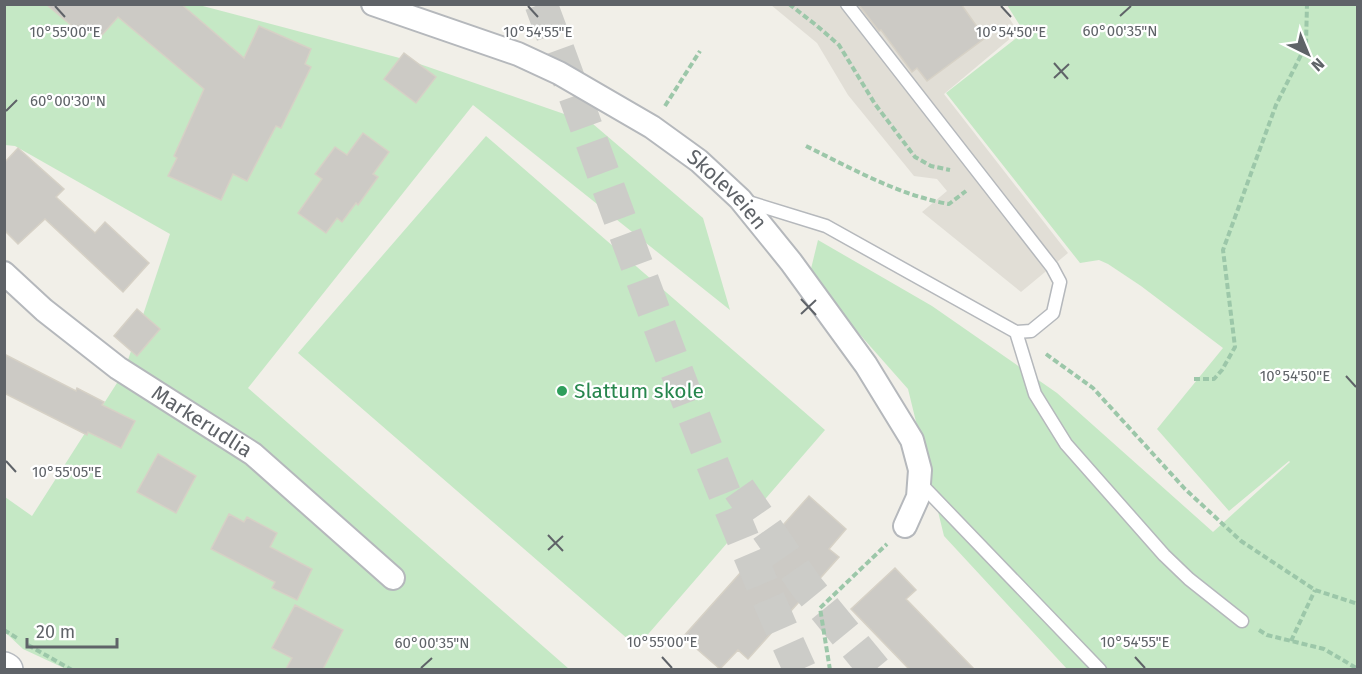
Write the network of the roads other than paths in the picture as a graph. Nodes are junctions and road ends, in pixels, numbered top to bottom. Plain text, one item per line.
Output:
1 (373, 4) edge
2 (847, 4) edge
3 (740, 199) junction
4 (4, 273) edge
5 (1016, 332) junction
6 (919, 482) junction
7 (905, 526) road end
8 (393, 578) dead end
9 (1242, 621) road end
10 (1100, 669) edge

1 - 3 street, Skoleveien
2 - 5 lane
3 - 5 lane
3 - 6 street, Skoleveien
4 - 8 street, Markerudlia
5 - 9 lane
6 - 7 street, Skoleveien
6 - 10 lane

